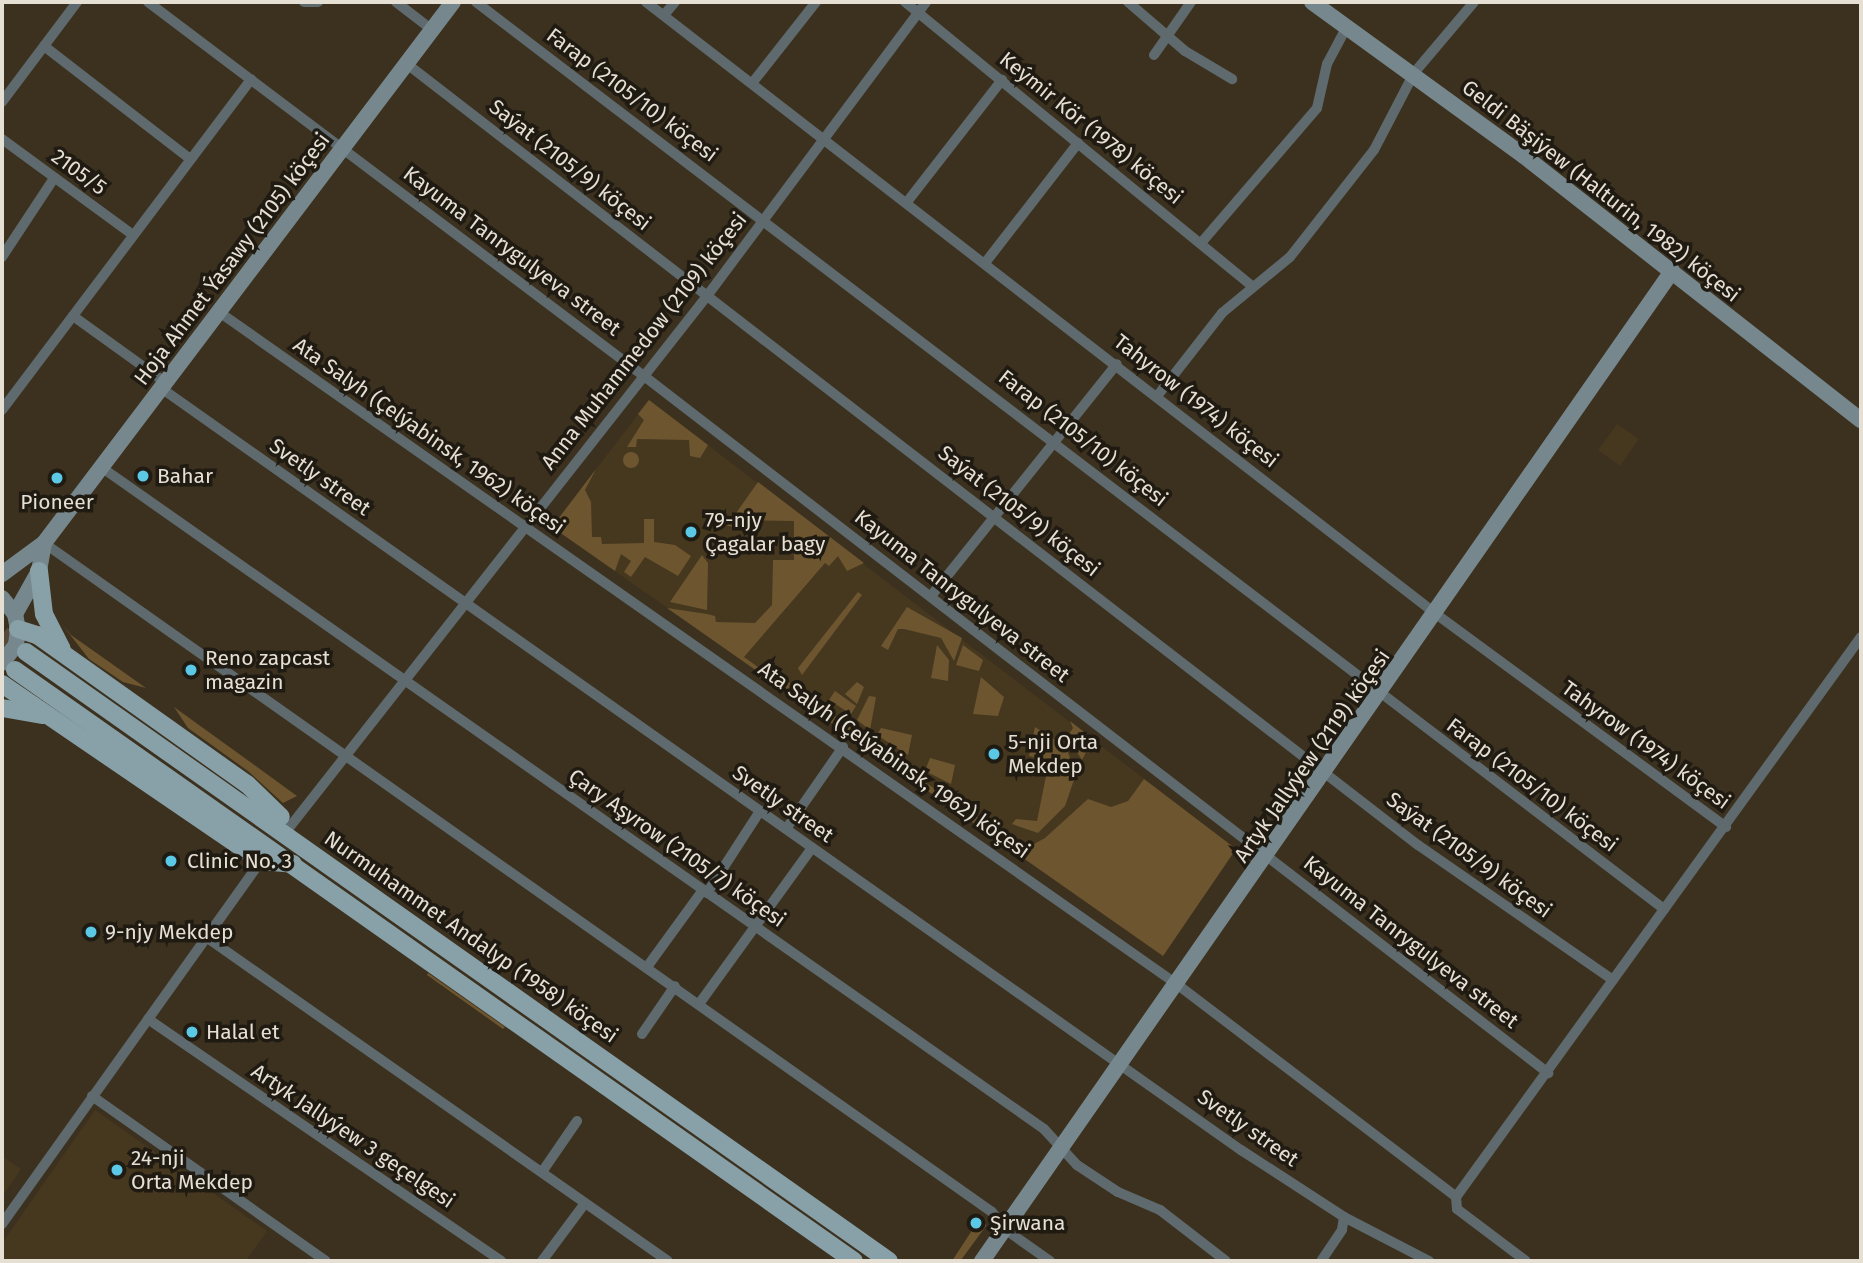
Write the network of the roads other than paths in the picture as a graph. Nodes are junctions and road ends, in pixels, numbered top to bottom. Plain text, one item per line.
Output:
1 (77, 2) edge
2 (148, 2) edge
3 (304, 2) edge
4 (318, 2) edge
5 (396, 2) edge
6 (453, 2) edge
7 (476, 2) edge
8 (646, 2) edge
9 (675, 2) edge
10 (816, 2) edge
11 (905, 2) edge
12 (926, 2) edge
13 (1128, 2) edge
14 (1191, 2) edge
15 (1312, 2) edge
16 (1474, 2) edge
17 (918, 12) junction
18 (664, 15) junction
19 (431, 29) junction
20 (1346, 29) junction
21 (1171, 36) junction
22 (44, 46) junction
23 (1154, 55) dead end
24 (407, 64) junction
25 (1414, 73) junction
26 (251, 79) junction
27 (1232, 79) dead end
28 (1002, 80) junction
29 (753, 82) junction
30 (2, 102) edge
31 (822, 136) junction
32 (2, 139) edge
33 (1078, 143) junction
34 (342, 147) junction
35 (190, 159) junction
36 (54, 178) junction
37 (907, 202) junction
38 (763, 219) junction
39 (133, 235) junction
40 (1201, 243) junction
41 (2, 257) edge
42 (985, 263) junction
43 (1672, 271) junction
44 (1252, 286) junction
45 (707, 296) junction
46 (219, 312) junction
47 (72, 316) junction
48 (1117, 364) junction
49 (644, 376) junction
50 (163, 385) junction
51 (1158, 395) junction
52 (4, 402) edge
53 (1861, 420) edge
54 (1055, 440) junction
55 (101, 467) junction
56 (994, 516) junction
57 (524, 526) junction
58 (44, 543) junction
59 (5, 567) edge
60 (39, 571) junction
61 (931, 596) junction
62 (2, 598) edge
63 (465, 604) junction
64 (1436, 614) junction
65 (16, 621) junction
66 (1861, 637) edge
67 (26, 652) tunnel mouth
68 (68, 657) junction
69 (8, 666) edge
70 (405, 681) junction
71 (2, 684) edge
72 (1380, 694) junction
73 (2, 708) edge
74 (57, 718) junction
75 (844, 747) junction
76 (347, 753) junction
77 (1325, 773) junction
78 (211, 806) junction
79 (760, 811) junction
80 (1726, 827) junction
81 (288, 829) junction
82 (786, 829) junction
83 (248, 831) junction
84 (220, 832) junction
85 (812, 848) junction
86 (1268, 856) junction
87 (261, 861) junction
88 (295, 864) junction
89 (705, 891) junction
90 (1664, 909) junction
91 (756, 927) junction
92 (206, 937) junction
93 (647, 967) junction
94 (1614, 981) junction
95 (1178, 985) junction
96 (675, 986) junction
97 (699, 1004) junction
98 (148, 1018) junction
99 (642, 1034) dead end
100 (1122, 1065) junction
101 (1548, 1073) junction
102 (92, 1096) junction
103 (577, 1121) dead end
104 (1062, 1147) junction
105 (542, 1172) junction
106 (1456, 1197) junction
107 (585, 1203) junction
108 (1344, 1217) junction
109 (2, 1224) edge
110 (1006, 1230) junction
111 (326, 1261) edge
112 (502, 1261) edge
113 (542, 1261) edge
114 (668, 1261) edge
115 (853, 1261) edge
116 (889, 1261) edge
117 (982, 1261) edge
118 (1050, 1261) edge
119 (1226, 1261) edge
120 (1321, 1261) edge
121 (1429, 1261) edge
122 (1526, 1261) edge

1 - 22 street
2 - 26 street, Kayuma Tanrygulyeva street
3 - 4 street
5 - 19 street
6 - 19 street, Hoja Ahmet Ýasawy (2105) köçesi
7 - 38 street, Farap (2105/10) köçesi
8 - 18 street, Tahyrow (1974) köçesi
9 - 18 street
10 - 29 street
11 - 17 street, Keýmir Kör (1978) köçesi
12 - 17 street, Anna Muhammedow (2109) köçesi
13 - 21 street
14 - 21 street
15 - 20 street, Geldi Bäşiýew (Halturin, 1982) köçesi
16 - 25 street
17 - 28 street, Keýmir Kör (1978) köçesi
17 - 31 street, Anna Muhammedow (2109) köçesi
18 - 29 street, Tahyrow (1974) köçesi
19 - 24 street, Hoja Ahmet Ýasawy (2105) köçesi
20 - 25 street, Geldi Bäşiýew (Halturin, 1982) köçesi
20 - 40 street
21 - 23 street
21 - 27 street
22 - 30 street
22 - 35 street
24 - 34 street, Hoja Ahmet Ýasawy (2105) köçesi
24 - 45 street, Saýat (2105/9) köçesi
25 - 43 street, Geldi Bäşiýew (Halturin, 1982) köçesi
25 - 44 street
26 - 34 street, Kayuma Tanrygulyeva street
26 - 35 street
28 - 33 street, Keýmir Kör (1978) köçesi
28 - 37 street
29 - 31 street, Tahyrow (1974) köçesi
31 - 37 street, Tahyrow (1974) köçesi
31 - 38 street, Anna Muhammedow (2109) köçesi
32 - 36 street, 2105/5
33 - 40 street, Keýmir Kör (1978) köçesi
33 - 42 street
34 - 46 street, Hoja Ahmet Ýasawy (2105) köçesi
34 - 49 street, Kayuma Tanrygulyeva street
35 - 39 street
36 - 39 street, 2105/5
36 - 41 street
37 - 42 street, Tahyrow (1974) köçesi
38 - 45 street, Anna Muhammedow (2109) köçesi
38 - 54 street, Farap (2105/10) köçesi
39 - 47 street
40 - 44 street, Keýmir Kör (1978) köçesi
42 - 48 street, Tahyrow (1974) köçesi
43 - 53 street, Geldi Bäşiýew (Halturin, 1982) köçesi
43 - 64 street, Artyk Jallyýew (2119) köçesi
44 - 51 street
45 - 49 street, Anna Muhammedow (2109) köçesi
45 - 56 street, Saýat (2105/9) köçesi
46 - 50 street, Hoja Ahmet Ýasawy (2105) köçesi
46 - 57 street, Ata Salyh (Çelýabinsk, 1962) köçesi
47 - 50 street, Svetly street
47 - 52 street
48 - 51 street, Tahyrow (1974) köçesi
48 - 54 street
49 - 57 street, Anna Muhammedow (2109) köçesi
49 - 61 street, Kayuma Tanrygulyeva street
50 - 55 street, Hoja Ahmet Ýasawy (2105) köçesi
50 - 63 street, Svetly street
51 - 64 street, Tahyrow (1974) köçesi
54 - 56 street
54 - 72 street, Farap (2105/10) köçesi
55 - 58 street, Hoja Ahmet Ýasawy (2105) köçesi
55 - 70 street, Çary Aşyrow (2105/7) köçesi
56 - 61 street
56 - 77 street, Saýat (2105/9) köçesi
57 - 63 street, Anna Muhammedow (2109) köçesi
57 - 75 street, Ata Salyh (Çelýabinsk, 1962) köçesi
58 - 59 street, Hoja Ahmet Ýasawy (2105) köçesi
58 - 60 street, Hoja Ahmet Ýasawy (2105) köçesi
58 - 76 street
60 - 65 street, Hoja Ahmet Ýasawy (2105) köçesi
60 - 68 main road
61 - 86 street, Kayuma Tanrygulyeva street
62 - 65 street
63 - 70 street, Anna Muhammedow (2109) köçesi
63 - 79 street, Svetly street
64 - 72 street, Artyk Jallyýew (2119) köçesi
64 - 80 street, Tahyrow (1974) köçesi
65 - 68 main road
65 - 69 street, Hoja Ahmet Ýasawy (2105) köçesi
66 - 80 street
67 - 81 main road, Nurmuhammet Andalyp (1958) köçesi
68 - 81 main road
69 - 78 main road, Nurmuhammet Andalyp (1958) köçesi
70 - 76 street, Anna Muhammedow (2109) köçesi
70 - 89 street, Çary Aşyrow (2105/7) köçesi
71 - 74 main road
72 - 77 street, Artyk Jallyýew (2119) köçesi
72 - 90 street, Farap (2105/10) köçesi
73 - 74 main road
74 - 84 main road
75 - 82 street
75 - 95 street, Ata Salyh (Çelýabinsk, 1962) köçesi
76 - 81 street, Anna Muhammedow (2109) köçesi
76 - 93 street
77 - 86 street, Artyk Jallyýew (2119) köçesi
77 - 94 street, Saýat (2105/9) köçesi
78 - 83 main road, Nurmuhammet Andalyp (1958) köçesi
78 - 84 main road
79 - 82 street, Svetly street
79 - 89 street
80 - 90 street
81 - 116 main road, Nurmuhammet Andalyp (1958) köçesi
82 - 85 street, Svetly street
83 - 84 main road
83 - 88 main road, Nurmuhammet Andalyp (1958) köçesi
84 - 87 main road
85 - 91 street
85 - 100 street, Svetly street
86 - 95 street, Artyk Jallyýew (2119) köçesi
86 - 101 street, Kayuma Tanrygulyeva street
87 - 88 main road
87 - 92 street
88 - 115 main road, Nurmuhammet Andalyp (1958) köçesi
89 - 91 street, Çary Aşyrow (2105/7) köçesi
89 - 93 street
90 - 94 street
91 - 97 street
91 - 104 street, Çary Aşyrow (2105/7) köçesi
92 - 98 street
92 - 105 street
93 - 96 street
94 - 101 street
95 - 100 street, Artyk Jallyýew (2119) köçesi
95 - 106 street, Ata Salyh (Çelýabinsk, 1962) köçesi
96 - 97 street
96 - 99 street
97 - 110 street
98 - 102 street
98 - 112 street, Artyk Jallyýew 3 geçelgesi
100 - 104 street, Artyk Jallyýew (2119) köçesi
100 - 108 street, Svetly street
101 - 106 street
102 - 109 street
102 - 111 street
103 - 105 street
104 - 110 street, Artyk Jallyýew (2119) köçesi
104 - 119 street, Çary Aşyrow (2105/7) köçesi
105 - 107 street
106 - 122 street, Ata Salyh (Çelýabinsk, 1962) köçesi
107 - 113 street
107 - 114 street
108 - 120 street
108 - 121 street, Svetly street
110 - 117 street, Artyk Jallyýew (2119) köçesi
110 - 118 street

